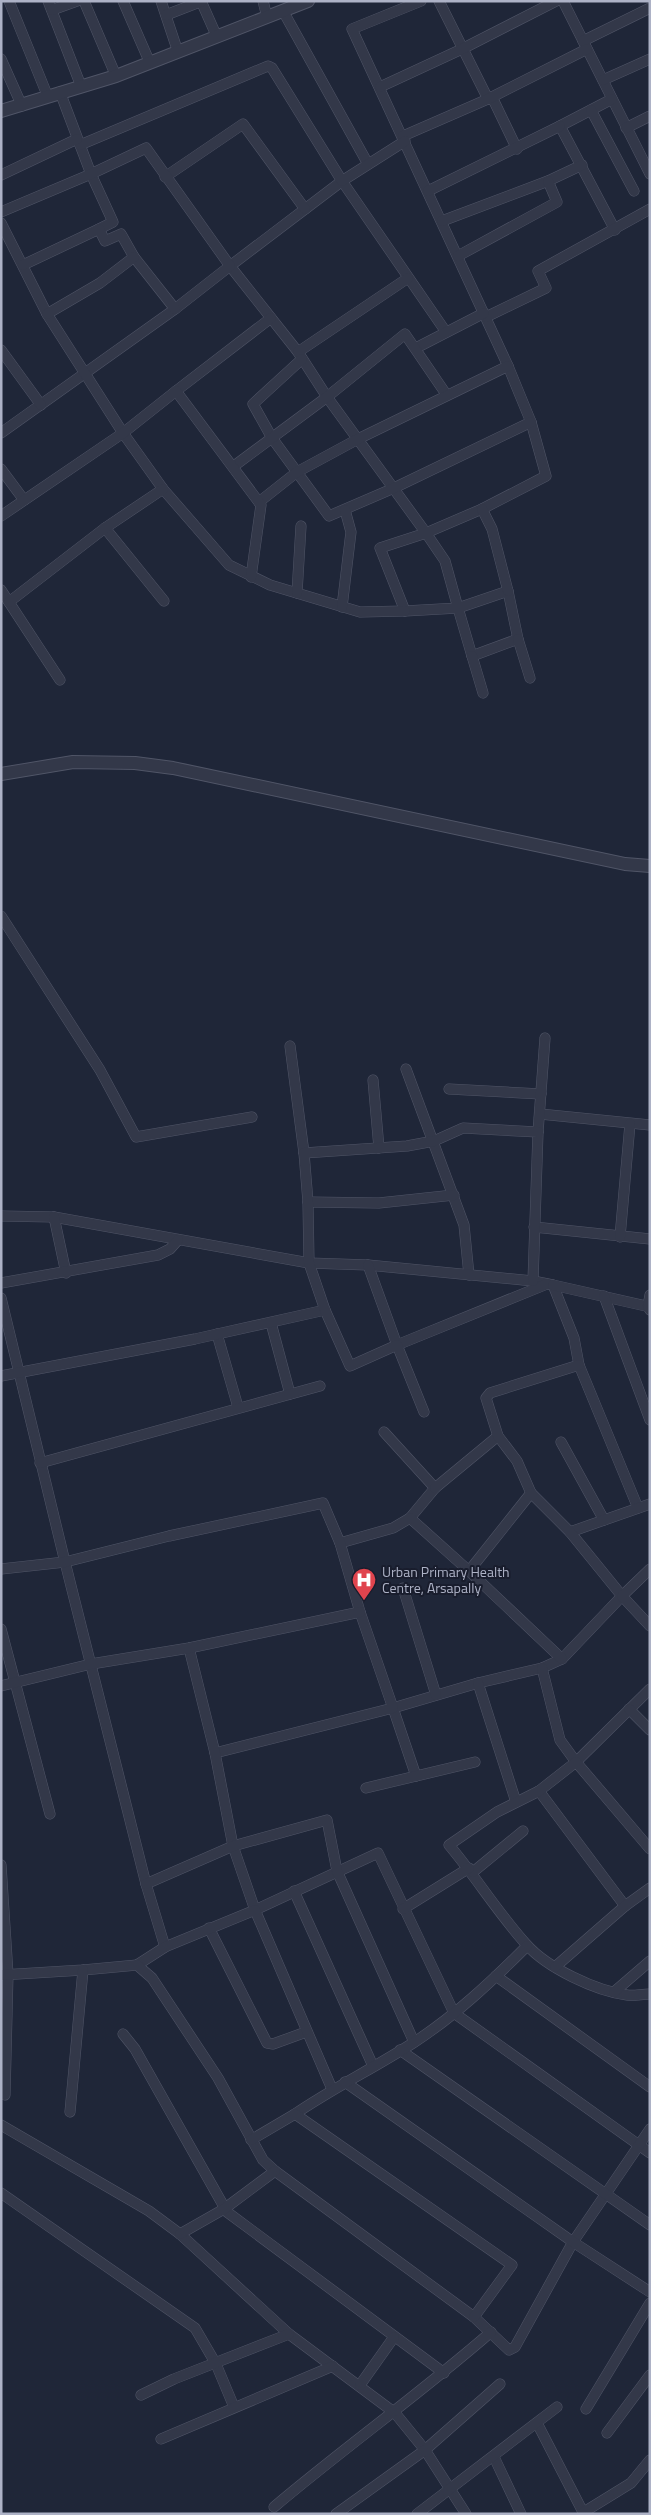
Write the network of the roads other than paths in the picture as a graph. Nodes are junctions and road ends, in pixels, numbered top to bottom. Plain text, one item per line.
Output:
1 (9, 1) edge
2 (77, 1) edge
3 (84, 1) edge
4 (122, 1) edge
5 (162, 1) edge
6 (201, 1) edge
7 (263, 1) edge
8 (308, 1) edge
9 (421, 1) edge
10 (439, 1) edge
11 (556, 1) edge
12 (563, 1) edge
13 (50, 5) edge
14 (650, 8) edge
15 (283, 11) junction
16 (166, 15) junction
17 (267, 17) junction
18 (218, 37) junction
19 (585, 45) junction
20 (462, 49) junction
21 (178, 52) junction
22 (1, 59) edge
23 (650, 59) edge
24 (150, 63) junction
25 (116, 76) junction
26 (603, 80) junction
27 (81, 86) junction
28 (380, 87) junction
29 (60, 92) junction
30 (48, 97) junction
31 (490, 98) junction
32 (612, 99) junction
33 (22, 106) junction
34 (591, 110) junction
35 (1, 111) edge
36 (650, 116) edge
37 (560, 126) junction
38 (626, 128) junction
39 (404, 138) junction
40 (79, 142) junction
41 (517, 149) junction
42 (368, 164) junction
43 (582, 165) junction
44 (90, 174) junction
45 (650, 174) edge
46 (1, 175) edge
47 (165, 177) junction
48 (342, 181) junction
49 (548, 181) junction
50 (428, 191) junction
51 (634, 191) dead end
52 (305, 209) junction
53 (650, 209) edge
54 (1, 212) edge
55 (442, 221) junction
56 (1, 223) edge
57 (99, 229) junction
58 (615, 230) junction
59 (458, 256) junction
60 (134, 257) junction
61 (23, 265) junction
62 (230, 266) junction
63 (408, 278) junction
64 (175, 309) junction
65 (47, 314) junction
66 (485, 315) junction
67 (271, 318) junction
68 (446, 332) junction
69 (416, 348) junction
70 (1, 350) edge
71 (300, 356) junction
72 (508, 366) junction
73 (84, 373) junction
74 (176, 391) junction
75 (446, 394) junction
76 (245, 396) dead end
77 (327, 397) junction
78 (253, 404) junction
79 (40, 405) junction
80 (530, 422) junction
81 (1, 433) edge
82 (123, 433) junction
83 (272, 438) junction
84 (358, 439) junction
85 (234, 466) junction
86 (1, 469) edge
87 (297, 472) junction
88 (394, 488) junction
89 (164, 489) junction
90 (24, 500) junction
91 (259, 502) junction
92 (482, 509) junction
93 (345, 510) junction
94 (1, 516) edge
95 (301, 526) dead end
96 (105, 528) junction
97 (426, 533) junction
98 (251, 577) junction
99 (1, 590) edge
100 (508, 591) junction
101 (297, 593) junction
102 (164, 601) dead end
103 (9, 602) junction
104 (342, 607) junction
105 (458, 608) junction
106 (406, 611) junction
107 (518, 639) junction
108 (472, 656) junction
109 (530, 678) dead end
110 (60, 680) dead end
111 (483, 693) dead end
112 (1, 774) edge
113 (650, 866) edge
114 (1, 916) edge
115 (545, 1038) dead end
116 (290, 1046) dead end
117 (406, 1069) dead end
118 (373, 1080) dead end
119 (449, 1089) dead end
120 (541, 1094) junction
121 (540, 1114) junction
122 (252, 1117) dead end
123 (630, 1124) junction
124 (650, 1125) edge
125 (538, 1132) junction
126 (434, 1141) junction
127 (379, 1148) junction
128 (304, 1153) junction
129 (454, 1195) junction
130 (308, 1202) junction
131 (1, 1216) edge
132 (54, 1217) junction
133 (534, 1227) junction
134 (620, 1237) junction
135 (650, 1239) edge
136 (178, 1240) junction
137 (309, 1263) junction
138 (368, 1265) junction
139 (66, 1273) junction
140 (469, 1275) junction
141 (533, 1281) junction
142 (1, 1283) edge
143 (551, 1284) junction
144 (604, 1296) junction
145 (1, 1298) edge
146 (649, 1304) edge
147 (325, 1310) junction
148 (271, 1323) junction
149 (217, 1334) junction
150 (397, 1344) junction
151 (579, 1365) junction
152 (21, 1371) junction
153 (1, 1376) edge
154 (320, 1386) dead end
155 (290, 1394) junction
156 (238, 1407) junction
157 (424, 1412) dead end
158 (650, 1420) edge
159 (384, 1432) dead end
160 (498, 1436) junction
161 (562, 1442) dead end
162 (40, 1463) junction
163 (435, 1488) junction
164 (531, 1493) junction
165 (650, 1504) edge
166 (638, 1508) junction
167 (410, 1518) junction
168 (604, 1520) junction
169 (570, 1532) junction
170 (340, 1543) junction
171 (65, 1562) junction
172 (1, 1569) edge
173 (650, 1569) edge
174 (469, 1571) junction
175 (403, 1588) dead end
176 (622, 1596) junction
177 (360, 1612) junction
178 (650, 1626) edge
179 (1, 1629) edge
180 (189, 1648) junction
181 (562, 1659) junction
182 (91, 1664) junction
183 (542, 1668) junction
184 (13, 1681) junction
185 (478, 1683) junction
186 (1, 1686) edge
187 (650, 1688) edge
188 (436, 1695) junction
189 (393, 1708) junction
190 (629, 1709) junction
191 (650, 1730) edge
192 (215, 1753) junction
193 (475, 1762) dead end
194 (576, 1762) junction
195 (416, 1776) junction
196 (366, 1788) dead end
197 (539, 1791) junction
198 (516, 1802) junction
199 (50, 1814) dead end
200 (523, 1831) dead end
201 (234, 1846) junction
202 (650, 1849) edge
203 (1, 1865) edge
204 (471, 1870) junction
205 (336, 1872) junction
206 (146, 1884) junction
207 (650, 1888) edge
208 (294, 1891) junction
209 (625, 1906) junction
210 (403, 1909) junction
211 (255, 1910) junction
212 (209, 1928) junction
213 (527, 1946) junction
214 (165, 1947) junction
215 (650, 1961) edge
216 (137, 1965) junction
217 (555, 1967) junction
218 (83, 1970) junction
219 (5, 1974) edge
220 (496, 1976) junction
221 (614, 1992) junction
222 (650, 1994) edge
223 (454, 2013) junction
224 (306, 2032) junction
225 (123, 2034) dead end
226 (414, 2042) junction
227 (400, 2050) junction
228 (373, 2066) junction
229 (345, 2082) junction
230 (650, 2087) edge
231 (332, 2088) junction
232 (5, 2095) dead end
233 (70, 2112) dead end
234 (295, 2114) junction
235 (1, 2125) edge
236 (650, 2129) edge
237 (251, 2140) junction
238 (638, 2145) junction
239 (650, 2153) edge
240 (275, 2172) junction
241 (1, 2192) edge
242 (605, 2195) junction
243 (224, 2209) junction
244 (650, 2225) edge
245 (180, 2234) junction
246 (573, 2242) junction
247 (650, 2292) edge
248 (650, 2304) edge
249 (474, 2317) junction
250 (491, 2332) junction
251 (288, 2334) junction
252 (394, 2337) junction
253 (216, 2364) junction
254 (333, 2366) junction
255 (444, 2373) junction
256 (650, 2375) edge
257 (500, 2384) dead end
258 (360, 2385) junction
259 (141, 2395) dead end
260 (234, 2407) junction
261 (557, 2408) dead end
262 (586, 2409) dead end
263 (395, 2413) junction
264 (537, 2423) junction
265 (607, 2433) dead end
266 (161, 2439) dead end
267 (425, 2450) junction
268 (494, 2457) junction
269 (650, 2460) edge
270 (449, 2490) junction
271 (274, 2507) dead end
272 (584, 2513) edge
273 (336, 2514) edge
274 (417, 2514) edge
275 (466, 2514) edge
276 (521, 2514) edge

1 - 30 street
2 - 13 street
3 - 25 street
4 - 24 street
5 - 16 street
6 - 16 street
6 - 18 street
7 - 17 street
8 - 15 street
9 - 28 street
10 - 20 street
11 - 20 street
12 - 19 street
13 - 27 street
14 - 19 street
15 - 17 street
15 - 42 street
16 - 21 street
17 - 18 street
18 - 21 street
19 - 26 street
19 - 31 street
20 - 28 street
20 - 31 street
21 - 24 street
22 - 33 street
23 - 26 street
24 - 25 street
25 - 27 street
26 - 32 street
27 - 29 street
28 - 39 street
29 - 30 street
29 - 40 street
30 - 33 street
31 - 39 street
31 - 41 street
32 - 34 street
32 - 38 street
33 - 35 street
34 - 37 street
34 - 51 street
36 - 38 street
37 - 41 street
37 - 43 street
38 - 45 street
39 - 42 street
39 - 50 street
40 - 44 street
40 - 46 street
40 - 48 street
41 - 50 street
42 - 48 street
43 - 49 street
43 - 58 street
44 - 47 street
44 - 54 street
44 - 57 street
47 - 52 street
47 - 62 street
48 - 52 street
48 - 63 street
49 - 55 street
49 - 59 street
50 - 55 street
52 - 62 street
53 - 58 street
55 - 59 street
56 - 61 street
57 - 60 street
57 - 61 street
58 - 66 street
59 - 66 street
60 - 64 street
60 - 65 street
61 - 65 street
62 - 64 street
62 - 67 street
63 - 68 street
63 - 71 street
64 - 73 street
65 - 73 street
66 - 68 street
66 - 72 street
67 - 71 street
67 - 74 street
68 - 69 street
69 - 75 street
69 - 77 street
70 - 79 street
71 - 77 street
71 - 78 street
72 - 75 street
72 - 80 street
73 - 79 street
73 - 82 street
74 - 82 street
74 - 85 street
75 - 84 street
76 - 78 street
77 - 83 street
77 - 84 street
78 - 83 street
79 - 81 street
80 - 88 street
80 - 92 street
82 - 89 street
82 - 90 street
83 - 85 street
83 - 87 street
84 - 87 street
84 - 88 street
85 - 91 street
86 - 90 street
87 - 91 street
87 - 93 street
88 - 93 street
88 - 97 street
89 - 96 street
89 - 98 street
90 - 94 street
91 - 98 street
92 - 97 street
92 - 100 street
93 - 104 street
95 - 101 street
96 - 102 street
96 - 103 street
97 - 105 street
97 - 106 street
98 - 101 street
99 - 103 street
100 - 105 street
100 - 107 street
101 - 104 street
103 - 110 street
104 - 106 street
105 - 106 street
105 - 108 street
107 - 108 street
107 - 109 street
108 - 111 street
112 - 113 street
114 - 122 street
115 - 120 street
116 - 128 street
117 - 126 street
118 - 127 street
119 - 120 street
120 - 121 street
121 - 123 street
121 - 125 street
123 - 124 street
123 - 134 street
125 - 126 street
125 - 133 street
126 - 127 street
126 - 129 street
127 - 128 street
128 - 130 street
129 - 130 street
129 - 140 street
130 - 137 street
131 - 132 street
132 - 136 street
132 - 139 street
133 - 134 street
133 - 141 street
134 - 135 street
136 - 137 street
136 - 139 street
137 - 138 street
137 - 147 street
138 - 140 street
138 - 150 street
139 - 142 street
140 - 141 street
141 - 143 street
143 - 144 street
143 - 150 street
143 - 151 street
144 - 146 street
144 - 158 street
145 - 152 street
147 - 148 street
147 - 150 street
148 - 149 street
148 - 155 street
149 - 152 street
149 - 156 street
150 - 157 street
151 - 160 street
151 - 166 street
152 - 153 street
152 - 162 street
154 - 155 street
155 - 156 street
156 - 162 street
159 - 163 street
160 - 163 street
160 - 164 street
161 - 168 street
162 - 171 street
163 - 167 street
164 - 169 street
164 - 174 street
165 - 166 street
166 - 168 street
167 - 170 street
167 - 174 street
168 - 169 street
169 - 176 street
170 - 171 street
170 - 177 street
171 - 172 street
171 - 182 street
173 - 176 street
174 - 181 street
175 - 188 street
176 - 178 street
176 - 181 street
177 - 180 street
177 - 189 street
179 - 184 street
180 - 182 street
180 - 192 street
181 - 183 street
182 - 184 street
182 - 206 street
183 - 185 street
183 - 194 street
184 - 186 street
184 - 199 street
185 - 188 street
185 - 198 street
187 - 190 street
188 - 189 street
189 - 192 street
189 - 195 street
190 - 191 street
190 - 194 street
192 - 201 street
193 - 195 street
194 - 197 street
194 - 202 street
195 - 196 street
197 - 198 street
197 - 209 street
198 - 204 street
200 - 204 street
201 - 205 street
201 - 206 street
201 - 211 street
203 - 219 street
204 - 210 street
204 - 213 street
205 - 208 street
205 - 210 street
205 - 226 street
206 - 214 street
207 - 209 street
208 - 211 street
208 - 228 street
209 - 217 street
210 - 223 street
211 - 212 street
211 - 224 street
212 - 214 street
212 - 224 street
213 - 217 street
213 - 220 street
214 - 216 street
215 - 221 street
216 - 218 street
216 - 237 street
217 - 221 street
218 - 219 street
218 - 233 street
219 - 232 street
220 - 223 street
220 - 230 street
221 - 222 street
223 - 226 street
223 - 238 street
224 - 231 street
225 - 243 street
226 - 227 street
227 - 228 street
227 - 242 street
228 - 229 street
229 - 231 street
229 - 246 street
231 - 234 street
234 - 237 street
234 - 249 street
235 - 245 street
236 - 238 street
237 - 240 street
238 - 239 street
238 - 242 street
240 - 243 street
240 - 249 street
241 - 253 street
242 - 244 street
242 - 246 street
243 - 245 street
243 - 252 street
245 - 251 street
246 - 247 street
246 - 250 street
248 - 262 street
249 - 250 street
250 - 255 street
251 - 253 street
251 - 254 street
252 - 255 street
252 - 258 street
253 - 259 street
253 - 260 street
254 - 258 street
254 - 260 street
255 - 263 street
256 - 265 street
257 - 267 street
258 - 263 street
260 - 266 street
261 - 264 street
263 - 267 street
263 - 271 street
264 - 268 street
264 - 272 street
267 - 270 street
267 - 273 street
268 - 270 street
268 - 276 street
269 - 272 street
270 - 274 street
270 - 275 street

